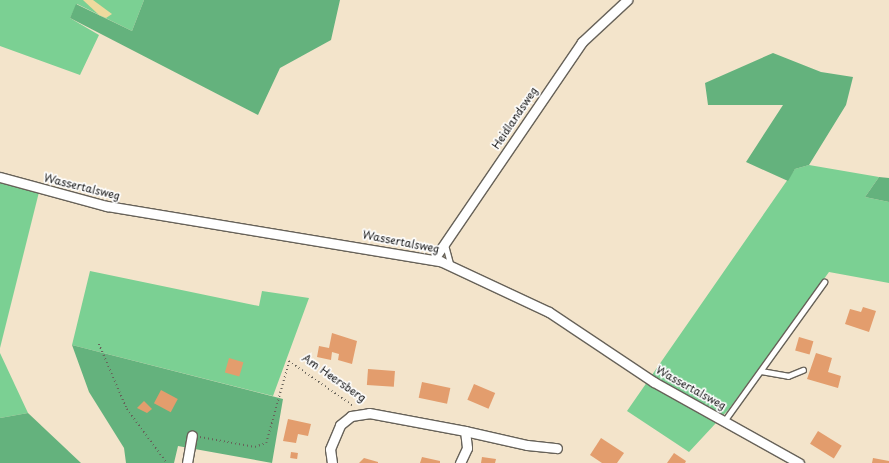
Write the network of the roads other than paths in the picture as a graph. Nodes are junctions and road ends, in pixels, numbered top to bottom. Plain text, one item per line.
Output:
1 (627, 0) edge
2 (0, 177) edge
3 (445, 242) junction
4 (434, 259) junction
5 (451, 267) junction
6 (824, 282) dead end
7 (803, 370) dead end
8 (761, 371) junction
9 (725, 420) junction
10 (465, 431) junction
11 (192, 435) road end
12 (557, 448) dead end
13 (187, 463) edge
14 (332, 463) edge
15 (460, 463) edge
16 (799, 463) edge

1 - 3 street, Heidlandsweg
2 - 4 street, Wassertalsweg
3 - 4 street, Heidlandsweg
3 - 5 lane
4 - 5 street, Wassertalsweg
5 - 9 street, Wassertalsweg
6 - 8 lane
7 - 8 lane
8 - 9 lane
9 - 16 street, Wassertalsweg
10 - 12 street
10 - 14 street
10 - 15 street
11 - 13 street

